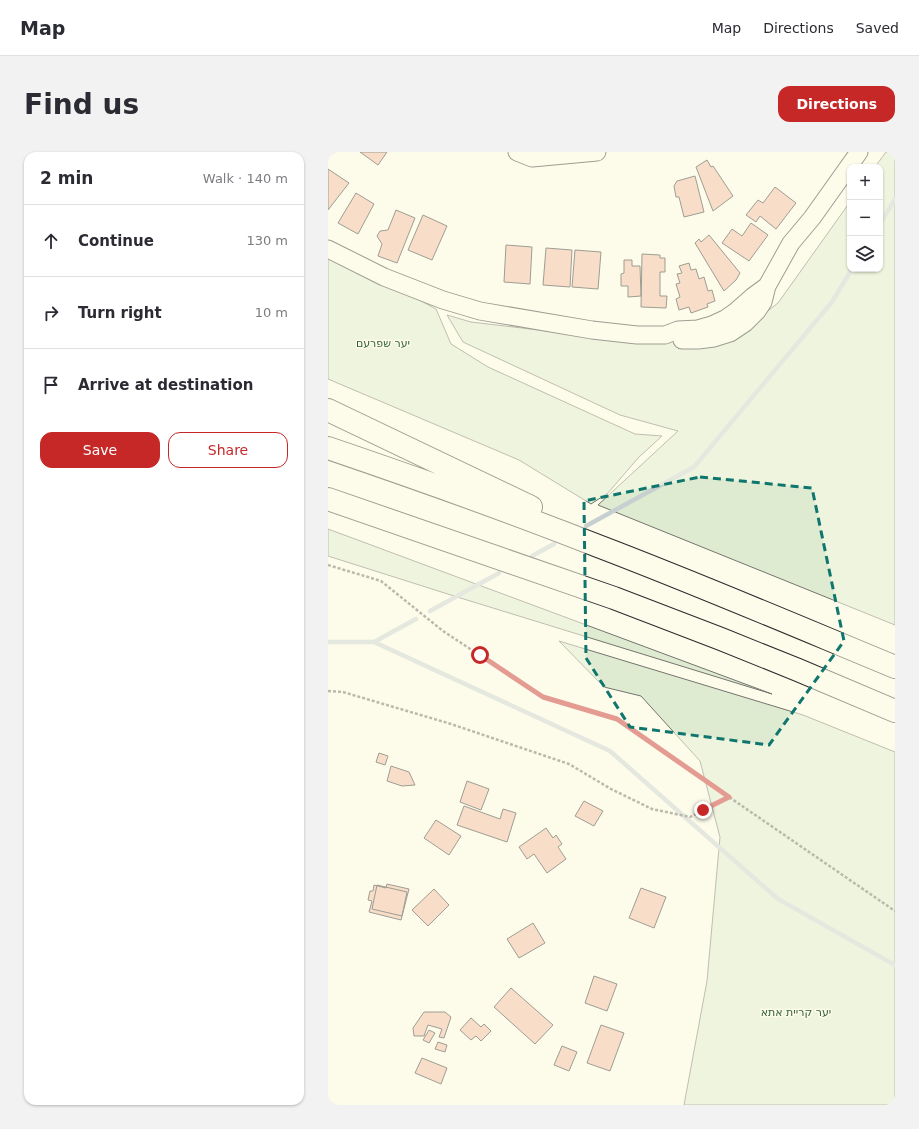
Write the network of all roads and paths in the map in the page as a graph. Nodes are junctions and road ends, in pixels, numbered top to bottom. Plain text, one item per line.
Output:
1 (517, 152) edge
2 (597, 152) edge
3 (859, 152) edge
4 (328, 249) edge
5 (328, 410) edge
6 (328, 448) edge
7 (328, 500) edge
8 (328, 565) edge
9 (686, 580) junction
10 (895, 667) edge
11 (328, 691) edge
12 (895, 711) edge
13 (729, 797) junction
14 (895, 911) edge

1 - 2 street
3 - 4 street
5 - 9 highway
6 - 9 highway
7 - 12 highway
8 - 13 path
9 - 10 highway
11 - 13 path
13 - 14 path

